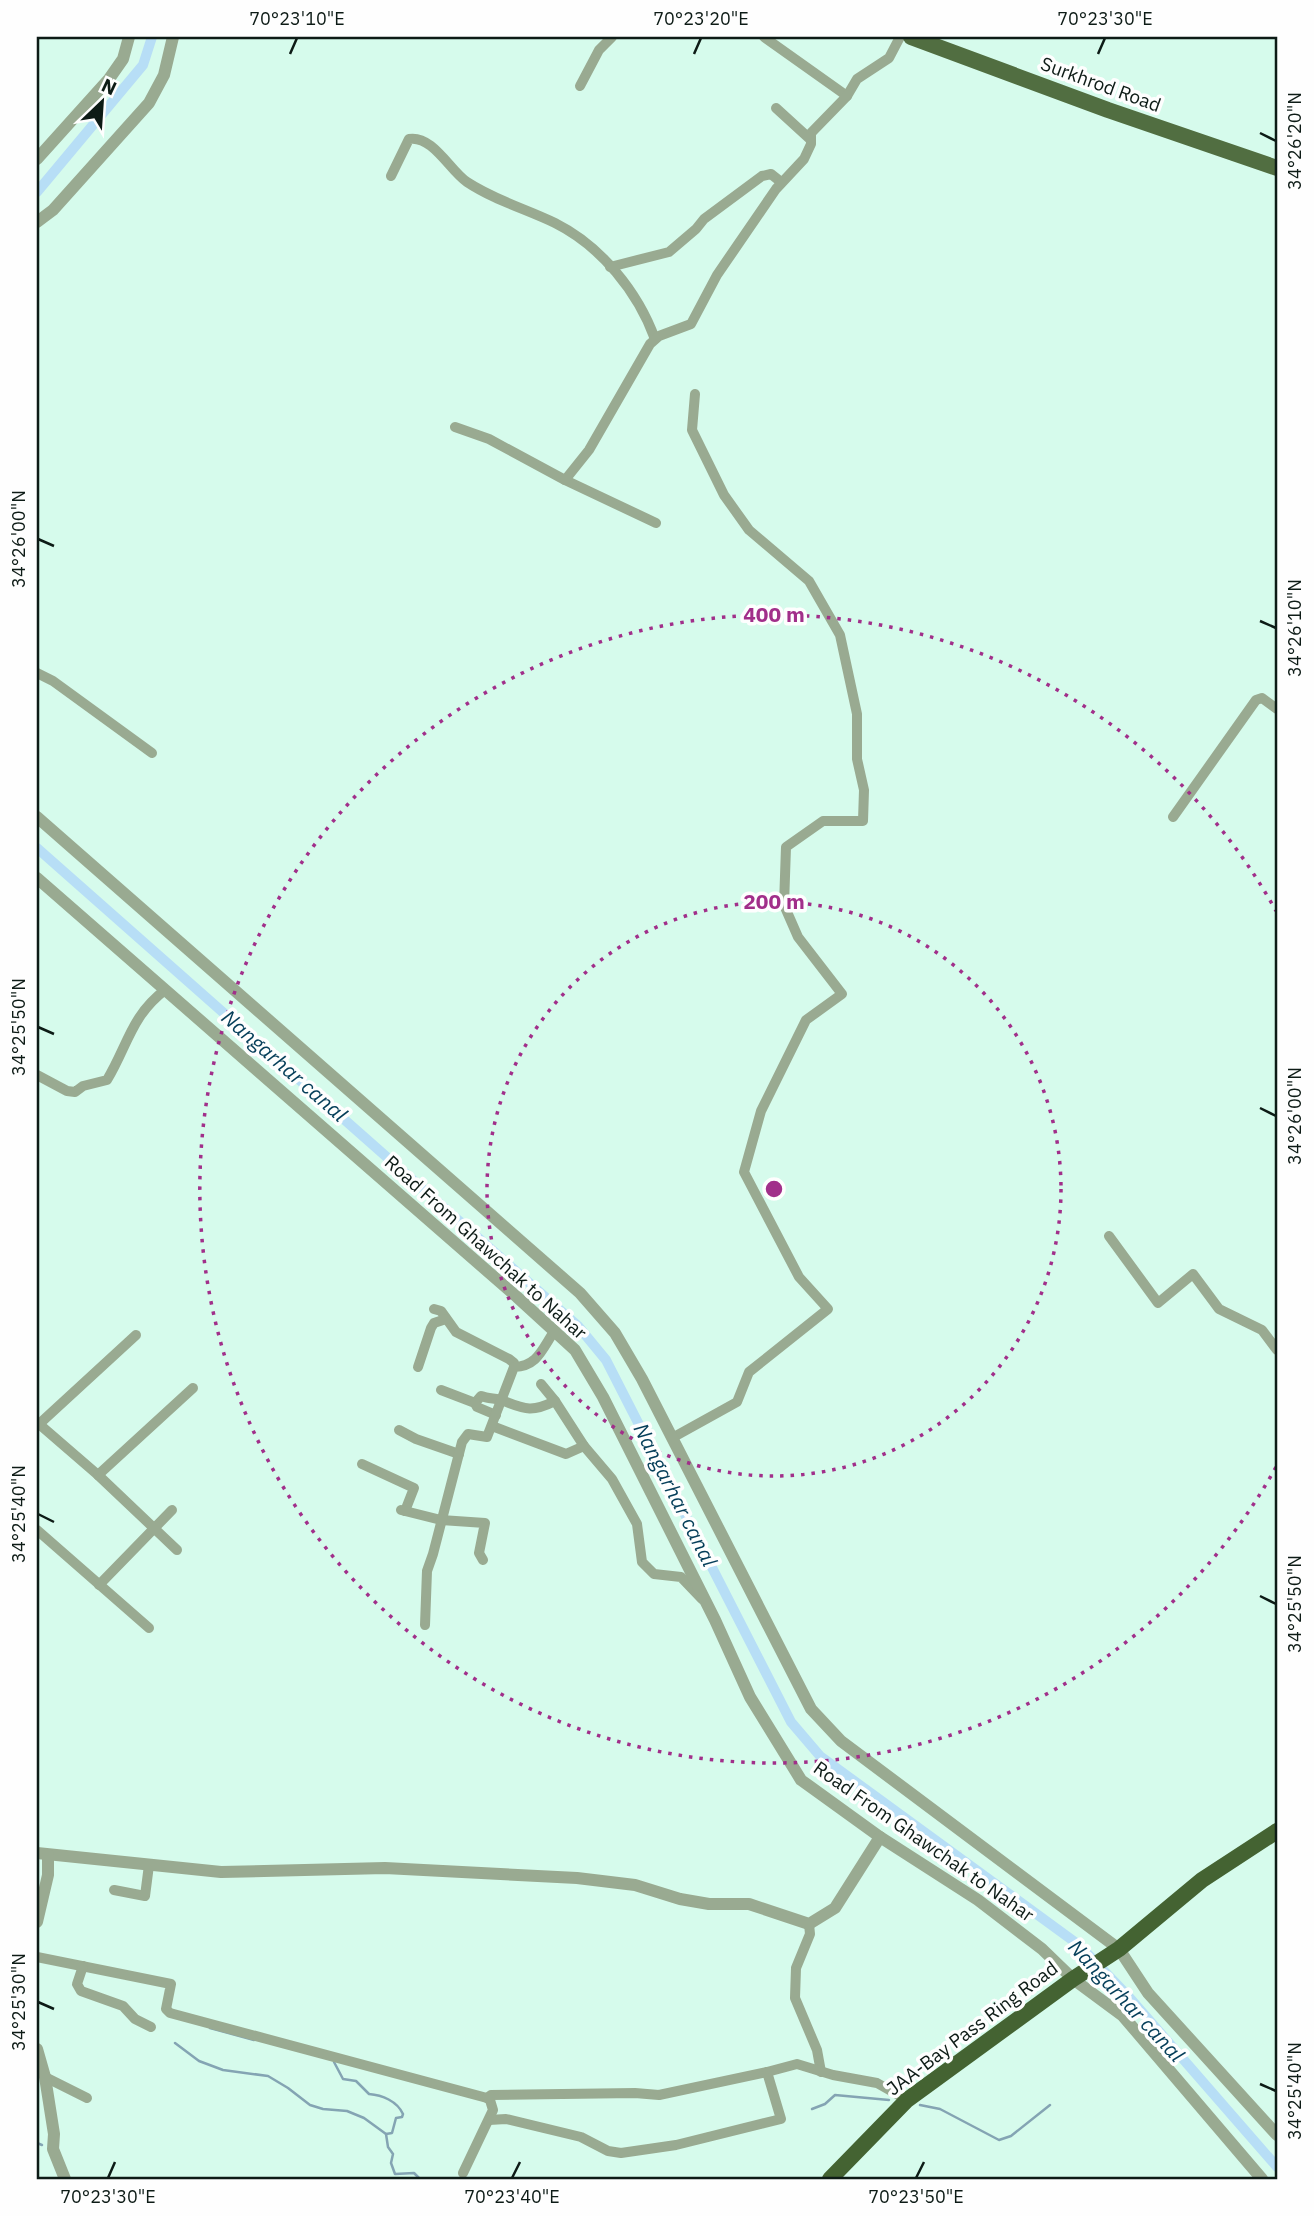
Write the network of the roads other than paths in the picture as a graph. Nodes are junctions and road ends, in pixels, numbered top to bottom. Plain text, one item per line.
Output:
1 (129, 37) edge
2 (173, 37) edge
3 (612, 37) edge
4 (764, 37) edge
5 (900, 37) edge
6 (911, 37) edge
7 (932, 40) edge
8 (580, 86) dead end
9 (847, 96) junction
10 (775, 108) dead end
11 (811, 139) junction
12 (37, 159) edge
13 (1277, 168) edge
14 (391, 176) dead end
15 (781, 182) junction
16 (37, 222) edge
17 (610, 267) junction
18 (655, 339) junction
19 (695, 394) dead end
20 (455, 427) dead end
21 (565, 480) junction
22 (656, 523) dead end
23 (37, 673) edge
24 (1277, 709) edge
25 (152, 753) dead end
26 (37, 817) edge
27 (1173, 817) dead end
28 (37, 878) edge
29 (165, 990) junction
30 (37, 1075) edge
31 (1108, 1236) dead end
32 (434, 1308) dead end
33 (446, 1319) junction
34 (555, 1330) junction
35 (136, 1335) dead end
36 (1277, 1350) edge
37 (418, 1367) dead end
38 (514, 1367) junction
39 (541, 1384) dead end
40 (193, 1388) dead end
41 (441, 1390) dead end
42 (501, 1400) junction
43 (555, 1401) junction
44 (475, 1404) junction
45 (496, 1415) junction
46 (38, 1425) edge
47 (492, 1426) junction
48 (400, 1430) dead end
49 (671, 1438) junction
50 (584, 1446) junction
51 (459, 1454) junction
52 (362, 1464) dead end
53 (98, 1475) junction
54 (172, 1510) dead end
55 (441, 1520) junction
56 (154, 1529) junction
57 (37, 1530) edge
58 (177, 1550) dead end
59 (483, 1560) dead end
60 (99, 1585) junction
61 (708, 1606) junction
62 (425, 1625) dead end
63 (149, 1628) dead end
64 (1277, 1830) edge
65 (880, 1837) junction
66 (42, 1854) edge
67 (149, 1866) junction
68 (114, 1890) dead end
69 (37, 1922) edge
70 (808, 1924) junction
71 (1119, 1949) junction
72 (37, 1957) edge
73 (83, 1966) junction
74 (1078, 1976) junction
75 (151, 2027) dead end
76 (37, 2049) edge
77 (767, 2072) junction
78 (821, 2072) junction
79 (45, 2077) junction
80 (87, 2098) dead end
81 (487, 2098) junction
82 (907, 2100) junction
83 (489, 2120) junction
84 (1277, 2135) edge
85 (463, 2173) dead end
86 (65, 2179) edge
87 (830, 2179) edge
88 (1262, 2179) edge

1 - 12 street
2 - 16 street
3 - 8 street
4 - 9 street
5 - 9 street
6 - 7 main road, Surkhrod Road
7 - 13 main road, Surkhrod Road
9 - 11 street
10 - 11 street
11 - 15 street
14 - 17 street
15 - 17 street
15 - 18 street
17 - 18 street
18 - 21 street
19 - 49 street
20 - 21 street
21 - 22 street
23 - 25 street
24 - 27 street
26 - 49 street
28 - 29 street, Road From Ghawchak to Nahar
29 - 30 street
29 - 34 street, Road From Ghawchak to Nahar
31 - 36 street
32 - 33 street
33 - 37 street
33 - 38 street
34 - 38 street
34 - 61 street, Road From Ghawchak to Nahar
35 - 46 street
38 - 42 street
39 - 43 street
40 - 53 street
41 - 44 street
42 - 43 street
42 - 44 street
42 - 45 street
43 - 50 street
44 - 45 street
45 - 47 street
46 - 53 street
47 - 50 street
47 - 51 street
48 - 51 street
49 - 71 street
50 - 61 street
51 - 55 street
52 - 55 street
53 - 56 street
54 - 56 street
55 - 59 street
55 - 62 street
56 - 58 street
56 - 60 street
57 - 60 street
60 - 63 street
61 - 65 street, Road From Ghawchak to Nahar
64 - 71 highway
65 - 70 street
65 - 74 street, Road From Ghawchak to Nahar
66 - 67 street
66 - 69 street
67 - 68 street
67 - 70 street
70 - 78 street
71 - 74 highway, JAA-Bay Pass Ring Road
71 - 84 street
72 - 73 street
73 - 75 street
73 - 81 street
74 - 82 highway, JAA-Bay Pass Ring Road
74 - 88 street, Road From Ghawchak to Nahar
76 - 79 street
77 - 78 street
77 - 81 street
77 - 83 street
78 - 82 street
79 - 80 street
79 - 86 street
81 - 83 street
82 - 87 highway, JAA-Bay Pass Ring Road
83 - 85 street

